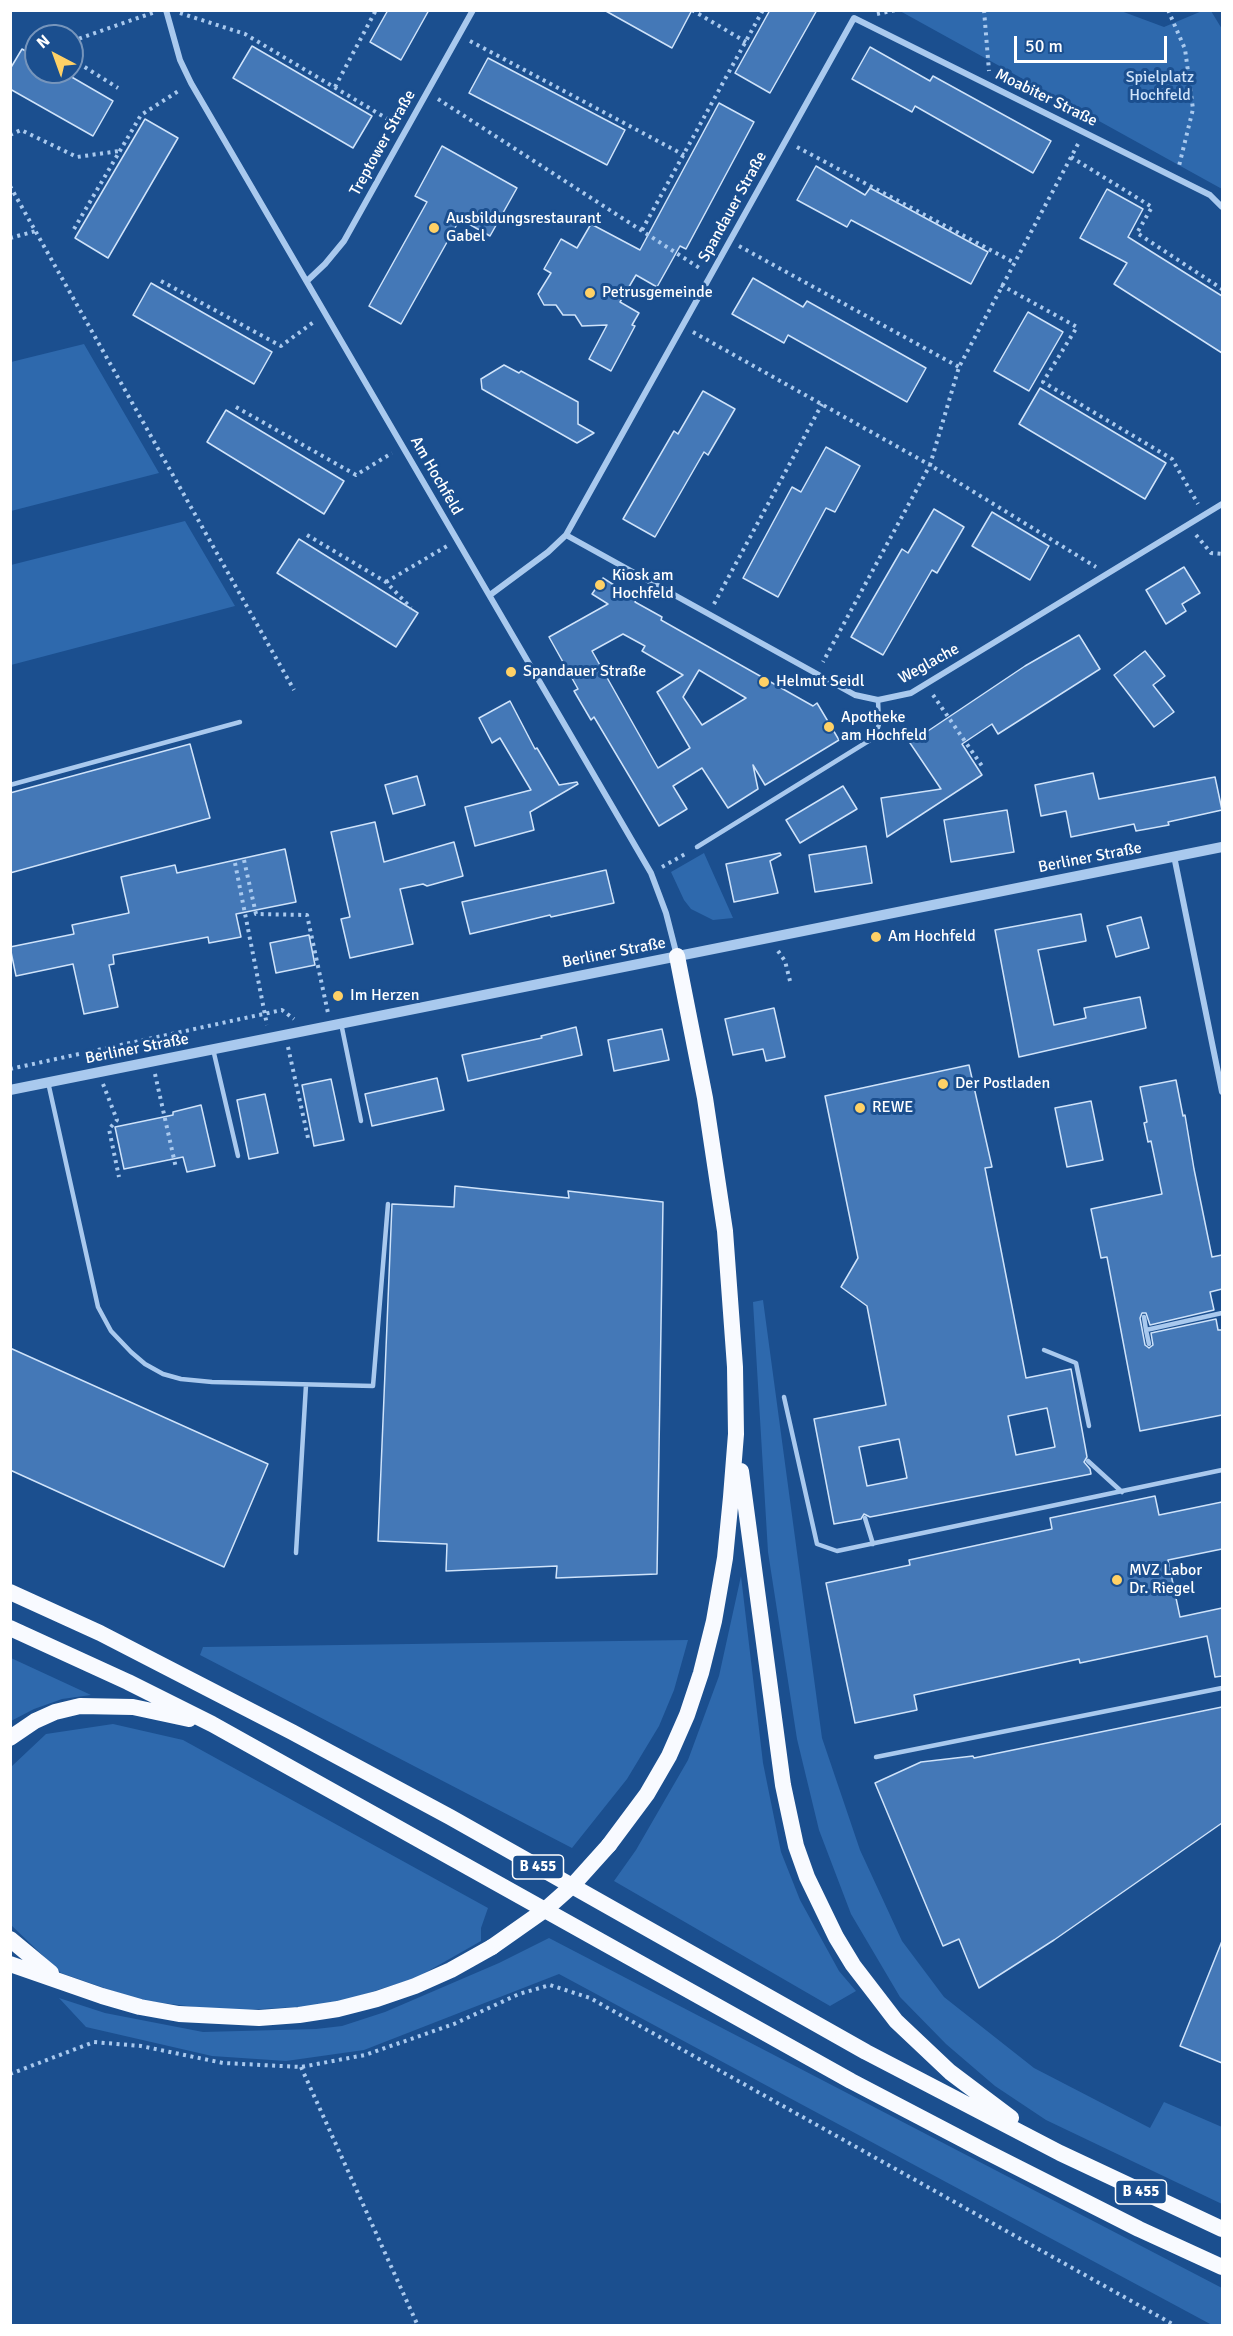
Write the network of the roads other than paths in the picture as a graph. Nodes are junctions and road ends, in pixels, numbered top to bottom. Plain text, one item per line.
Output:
1 (166, 10) edge
2 (473, 10) edge
3 (854, 18) joint
4 (1222, 207) edge
5 (306, 281) junction
6 (1222, 504) edge
7 (566, 535) junction
8 (490, 595) junction
9 (878, 700) junction
10 (240, 722) dead end
11 (10, 785) edge
12 (697, 847) road end
13 (1222, 847) edge
14 (1174, 856) junction
15 (677, 956) junction
16 (336, 1024) junction
17 (213, 1049) junction
18 (48, 1082) junction
19 (10, 1090) edge
20 (1222, 1092) edge
21 (361, 1121) dead end
22 (238, 1156) dead end
23 (388, 1204) dead end
24 (1222, 1313) edge
25 (1144, 1317) dead end
26 (1146, 1329) junction
27 (1149, 1344) dead end
28 (1044, 1350) dead end
29 (306, 1385) junction
30 (784, 1397) dead end
31 (1089, 1426) dead end
32 (736, 1434) junction
33 (1088, 1461) dead end
34 (1222, 1470) edge
35 (1122, 1492) junction
36 (865, 1518) dead end
37 (873, 1544) junction
38 (296, 1553) dead end
39 (10, 1592) edge
40 (10, 1628) edge
41 (1222, 1688) edge
42 (212, 1724) junction
43 (10, 1738) edge
44 (876, 1757) dead end
45 (10, 1939) edge
46 (10, 1964) edge
47 (64, 1983) junction
48 (1060, 2153) junction
49 (1222, 2229) edge
50 (1222, 2267) edge

1 - 5 street, Am Hochfeld
2 - 5 street, Treptower Straße
3 - 4 street, Moabiter Straße
3 - 7 street, Spandauer Straße
5 - 8 street, Am Hochfeld
6 - 9 street, Weglache
7 - 8 street
7 - 9 street, Weglache
8 - 15 street, Am Hochfeld
9 - 12 lane
10 - 11 lane
13 - 14 street, Berliner Straße
14 - 15 street, Berliner Straße
14 - 20 street
15 - 16 street, Berliner Straße
15 - 32 highway
16 - 17 street, Berliner Straße
16 - 21 lane
17 - 18 street, Berliner Straße
17 - 22 lane
18 - 19 street, Berliner Straße
18 - 29 lane
23 - 29 lane
24 - 26 lane
25 - 26 lane
26 - 27 lane
28 - 31 lane
29 - 38 lane
30 - 37 lane
32 - 47 highway, bridge
32 - 48 highway
33 - 35 lane
34 - 35 lane
35 - 37 lane
36 - 37 lane
39 - 48 highway, B 455
40 - 42 highway, B 455
41 - 44 lane
42 - 43 highway
42 - 50 highway, B 455
45 - 47 highway
46 - 47 highway
48 - 49 highway, B 455

